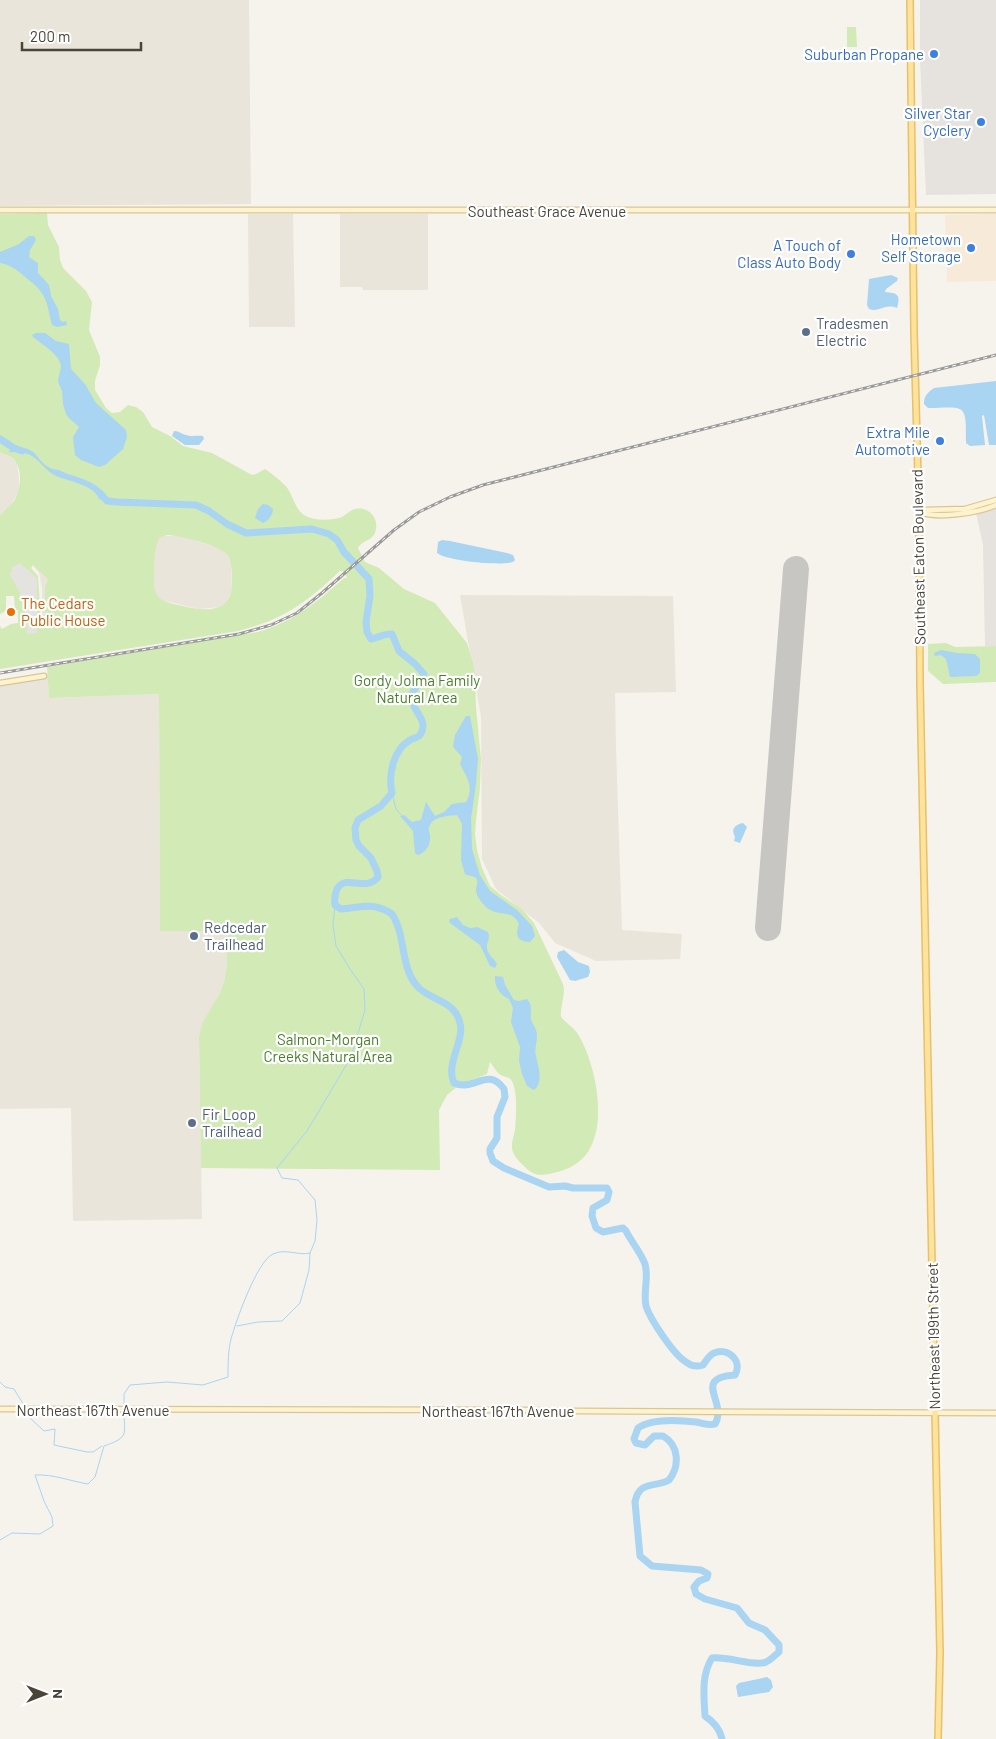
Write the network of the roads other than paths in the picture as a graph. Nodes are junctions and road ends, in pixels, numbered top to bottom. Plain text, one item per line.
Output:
1 (910, 0) edge
2 (0, 210) edge
3 (996, 210) edge
4 (913, 211) junction
5 (996, 500) edge
6 (996, 505) edge
7 (919, 512) junction
8 (44, 676) dead end
9 (0, 683) edge
10 (925, 933) joint
11 (0, 1409) edge
12 (935, 1413) junction
13 (996, 1413) edge
14 (938, 1739) edge

1 - 4 main road, Southeast Eaton Boulevard
2 - 4 street, Southeast Grace Avenue
3 - 4 street, Southeast Grace Avenue
4 - 7 main road, Southeast Eaton Boulevard
5 - 7 street
6 - 7 street
7 - 10 main road, Southeast Eaton Boulevard
8 - 9 street
10 - 12 main road, Northeast 199th Street
11 - 12 street, Northeast 167th Avenue
12 - 13 street, Northeast 167th Avenue
12 - 14 main road, Northeast 199th Street

